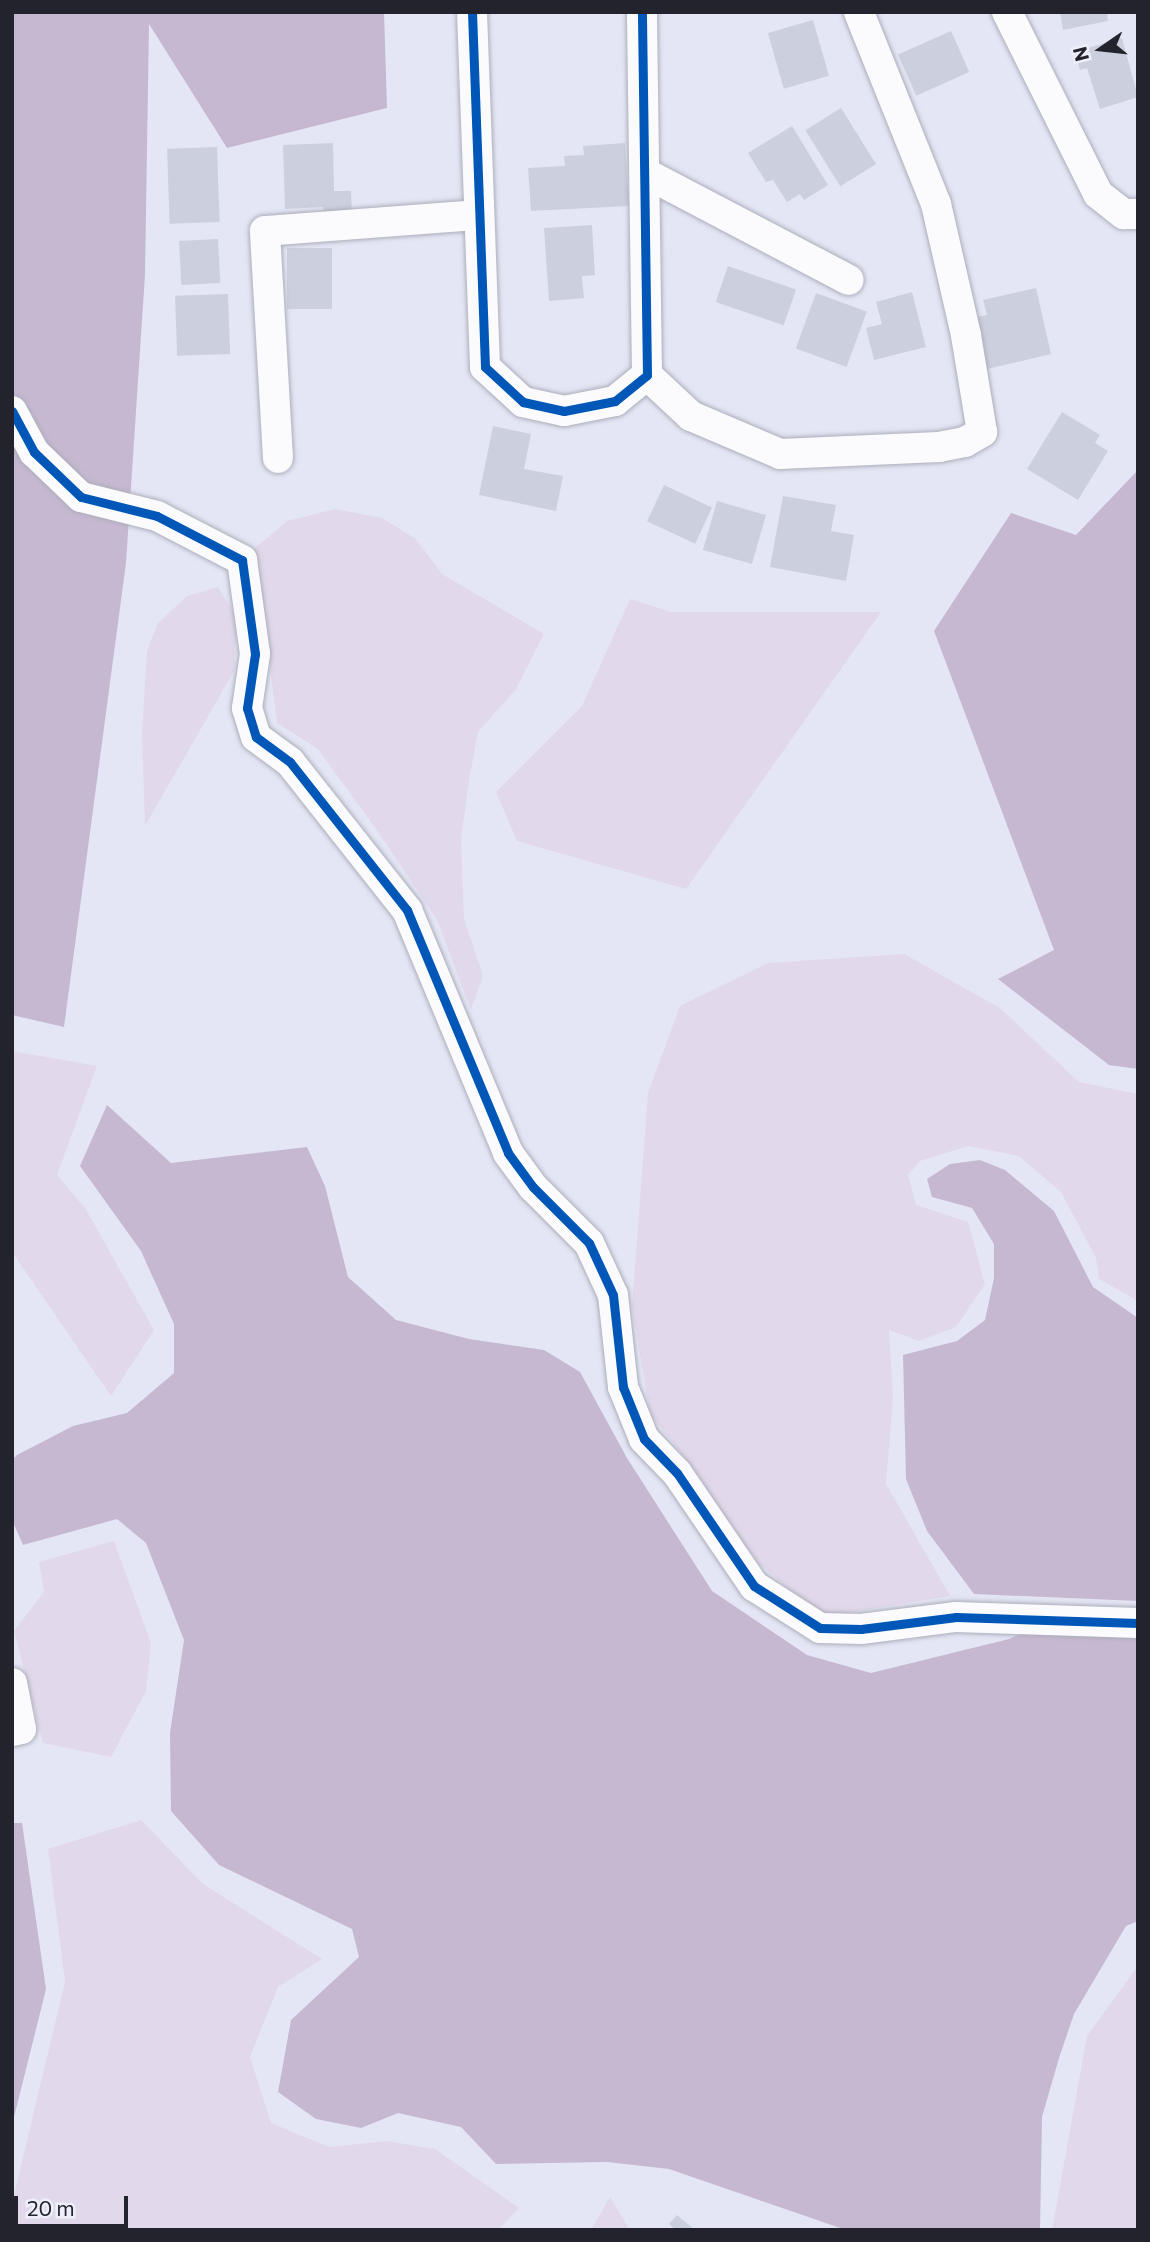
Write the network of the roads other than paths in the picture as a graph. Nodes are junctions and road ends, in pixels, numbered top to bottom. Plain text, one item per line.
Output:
1 (471, 12) edge
2 (642, 12) edge
3 (859, 12) edge
4 (1007, 12) edge
5 (645, 173) junction
6 (1138, 214) edge
7 (477, 215) junction
8 (849, 281) dead end
9 (648, 375) junction
10 (12, 411) edge
11 (278, 458) dead end
12 (1138, 1623) edge
13 (12, 1683) edge
14 (12, 1731) edge

1 - 7 street
2 - 5 street
3 - 9 street
4 - 6 street
5 - 8 street
5 - 9 street
7 - 9 street
7 - 11 street
10 - 12 street
13 - 14 street

